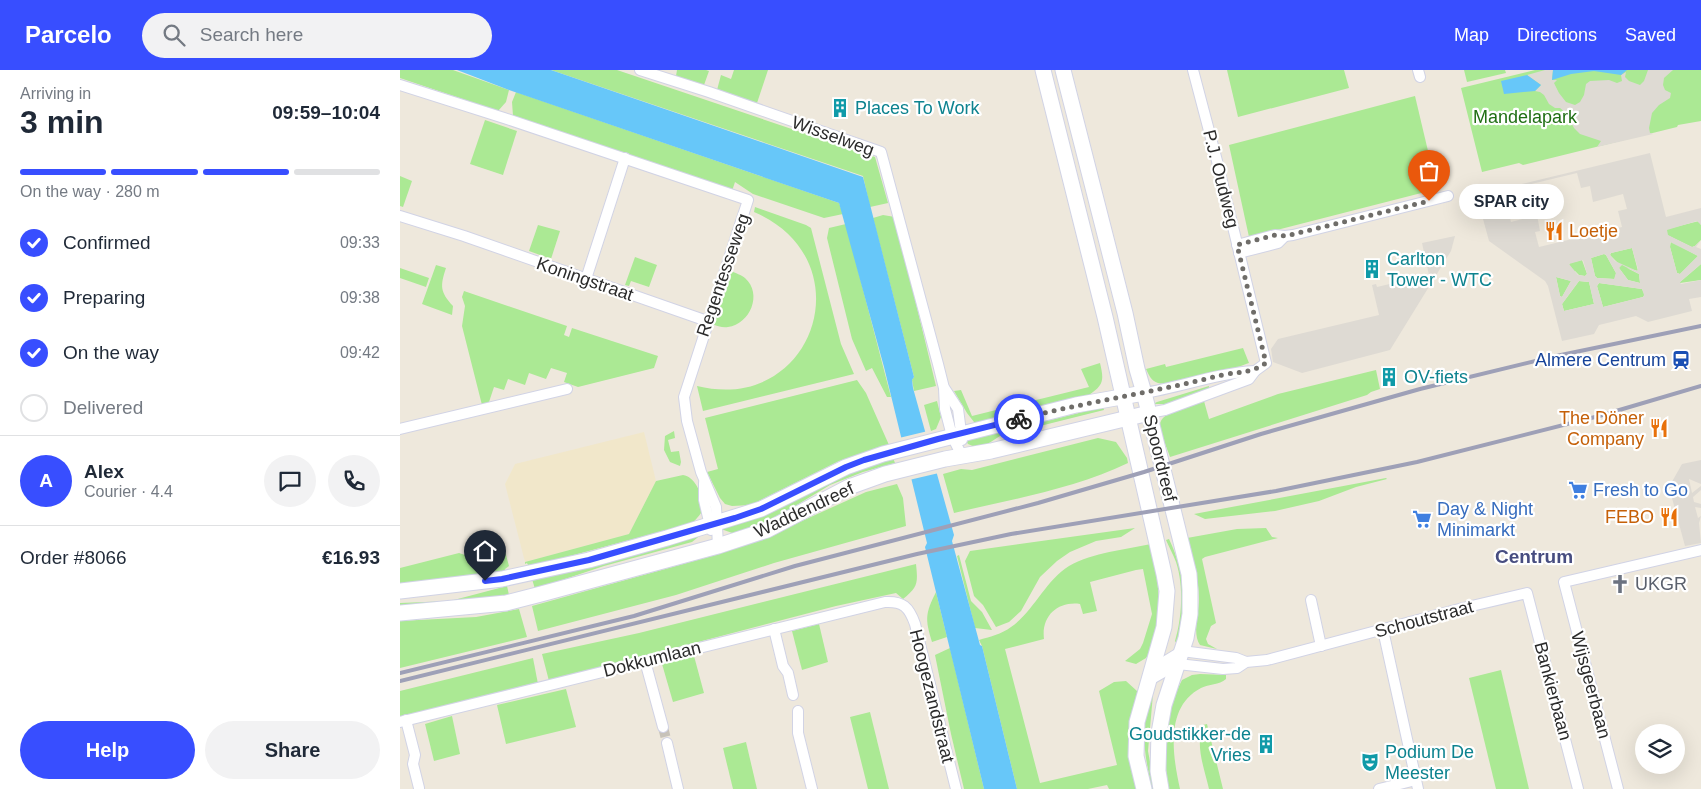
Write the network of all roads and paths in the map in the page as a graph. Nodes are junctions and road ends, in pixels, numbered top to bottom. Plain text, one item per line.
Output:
1 (640, 70) edge
2 (1043, 70) edge
3 (1063, 70) edge
4 (1193, 70) edge
5 (400, 85) edge
6 (626, 158) junction
7 (1448, 196) dead end
8 (400, 216) edge
9 (1238, 249) junction
10 (586, 279) junction
11 (707, 321) junction
12 (1255, 371) junction
13 (567, 389) dead end
14 (1144, 393) junction
15 (1123, 397) junction
16 (1149, 413) junction
17 (1128, 417) junction
18 (400, 429) edge
19 (951, 436) junction
20 (962, 456) junction
21 (713, 523) junction
22 (718, 546) junction
23 (1701, 550) edge
24 (400, 591) edge
25 (1527, 593) joint
26 (1311, 600) dead end
27 (904, 606) joint
28 (400, 613) edge
29 (774, 629) junction
30 (1383, 630) junction
31 (1321, 646) junction
32 (1180, 658) junction
33 (645, 661) junction
34 (1150, 676) junction
35 (793, 695) dead end
36 (798, 712) dead end
37 (403, 721) edge
38 (663, 727) tunnel mouth
39 (667, 743) tunnel mouth
40 (1417, 784) edge
41 (419, 788) dead end
42 (678, 789) edge
43 (812, 789) edge
44 (956, 789) edge
45 (1144, 789) edge
46 (1161, 789) edge
47 (1379, 789) edge
48 (1578, 789) edge
49 (1618, 789) edge

1 - 19 street, Wisselweg
2 - 15 main road, Spoordreef
3 - 14 main road, Spoordreef
4 - 9 street, P.J. Oudweg
5 - 6 street, Regentesseweg
6 - 10 street
6 - 11 street, Regentesseweg
7 - 9 street
8 - 10 street, Koningstraat
9 - 12 street, P.J. Oudweg
10 - 11 street, Koningstraat
11 - 21 street, Regentesseweg
12 - 14 street
12 - 16 street
13 - 18 street
14 - 15 main road, Waddendreef
14 - 16 main road, Spoordreef
15 - 17 main road, Spoordreef
15 - 19 main road, Waddendreef
16 - 17 main road, Waddendreef
16 - 32 main road, Spoordreef
17 - 20 main road, Waddendreef
17 - 34 main road, Spoordreef
19 - 20 street, Wisselweg
19 - 21 main road, Waddendreef
20 - 22 main road, Waddendreef
21 - 22 street, Regentesseweg
21 - 24 main road, Waddendreef
22 - 28 main road, Waddendreef
23 - 49 street, Wijsgeerbaan
25 - 30 street, Schoutstraat
25 - 48 street, Bankierbaan
26 - 31 street
27 - 29 street, Dokkumlaan
27 - 44 street, Hoogezandstraat
29 - 33 street, Dokkumlaan
29 - 35 street
30 - 31 street, Schoutstraat
30 - 40 street
31 - 32 street, Schoutstraat
32 - 34 street
32 - 46 main road, Spoordreef
33 - 37 street, Dokkumlaan
33 - 38 street
34 - 45 main road, Spoordreef
36 - 43 street
37 - 41 street
39 - 42 street
40 - 47 street

